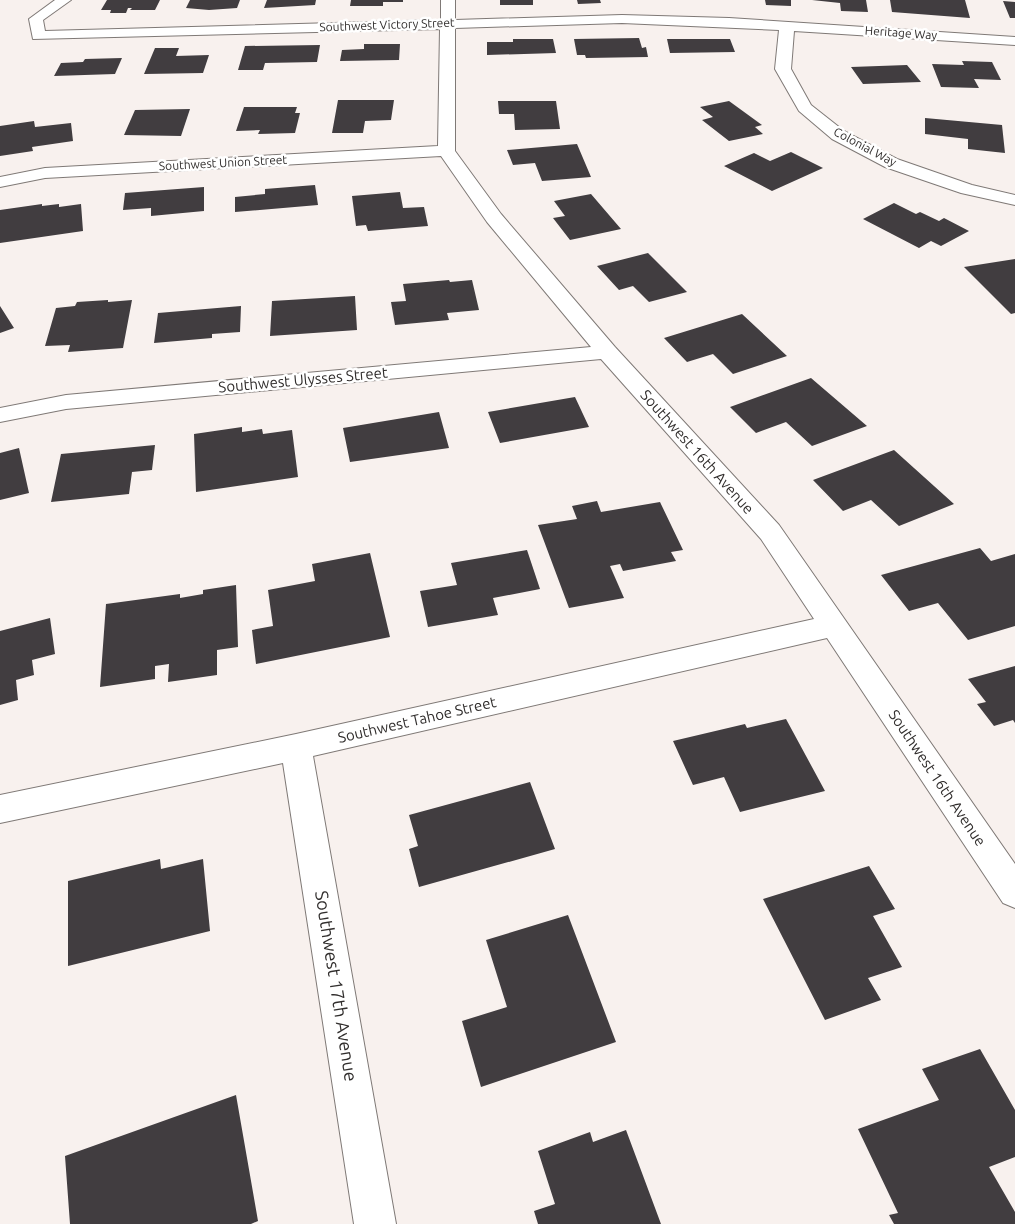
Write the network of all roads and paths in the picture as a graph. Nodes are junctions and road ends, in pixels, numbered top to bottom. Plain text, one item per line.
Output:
1 (64, 0) edge
2 (449, 11) edge
3 (787, 26) junction
4 (1015, 41) edge
5 (446, 151) junction
6 (0, 182) edge
7 (1015, 200) edge
8 (607, 352) junction
9 (0, 415) edge
10 (832, 626) junction
11 (296, 748) junction
12 (0, 810) edge
13 (1015, 892) edge
14 (375, 1224) edge

1 - 2 street, Southwest Victory Street
2 - 3 street, Southwest Victory Street
2 - 5 street
3 - 4 street, Heritage Way
3 - 7 street, Colonial Way
5 - 6 street, Southwest Union Street
5 - 8 street, Southwest 16th Avenue
8 - 9 street, Southwest Ulysses Street
8 - 10 street, Southwest 16th Avenue
10 - 11 street, Southwest Tahoe Street
10 - 13 street, Southwest 16th Avenue
11 - 12 street, Southwest Tahoe Street
11 - 14 street, Southwest 17th Avenue

